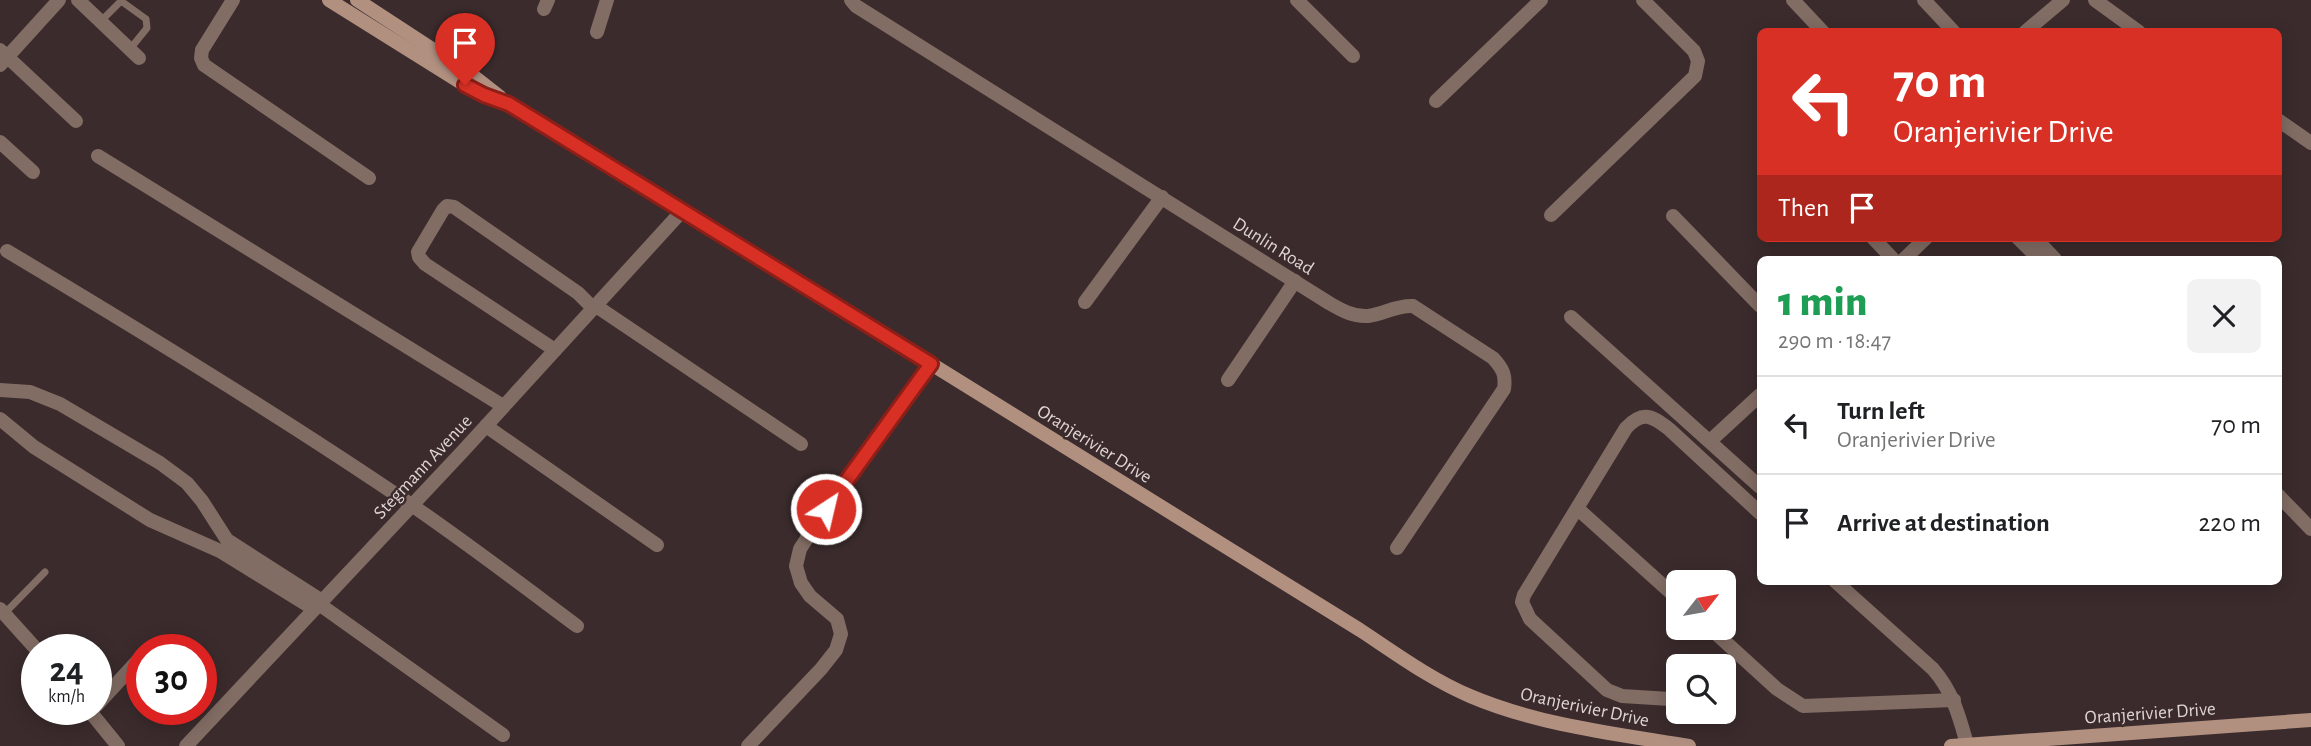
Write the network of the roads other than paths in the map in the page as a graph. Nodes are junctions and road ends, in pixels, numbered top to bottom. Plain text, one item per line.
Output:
1 (59, 0) edge
2 (78, 0) edge
3 (233, 0) edge
4 (329, 0) edge
5 (358, 0) edge
6 (607, 0) edge
7 (851, 0) edge
8 (1297, 0) edge
9 (1541, 0) edge
10 (1643, 0) edge
11 (1793, 0) edge
12 (1805, 0) edge
13 (1924, 0) edge
14 (2063, 0) edge
15 (2095, 0) edge
16 (100, 21) junction
17 (1819, 28) edge
18 (1831, 28) edge
19 (1950, 28) edge
20 (2030, 28) edge
21 (2134, 28) edge
22 (597, 32) dead end
23 (134, 54) joint
24 (1353, 56) dead end
25 (2, 57) edge
26 (1436, 101) dead end
27 (509, 104) junction
28 (76, 121) dead end
29 (2282, 123) edge
30 (0, 142) edge
31 (2311, 143) edge
32 (98, 156) dead end
33 (33, 172) dead end
34 (369, 178) dead end
35 (1162, 197) junction
36 (683, 210) junction
37 (1551, 215) dead end
38 (1673, 216) dead end
39 (1877, 242) edge
40 (1922, 242) edge
41 (2022, 242) edge
42 (2039, 242) edge
43 (7, 251) dead end
44 (1890, 256) edge
45 (1908, 256) edge
46 (2036, 256) edge
47 (2052, 256) edge
48 (1295, 281) junction
49 (1085, 302) dead end
50 (1757, 303) edge
51 (594, 307) junction
52 (1571, 317) dead end
53 (555, 351) junction
54 (931, 364) junction
55 (1228, 380) dead end
56 (0, 390) edge
57 (1757, 398) edge
58 (503, 406) junction
59 (0, 419) edge
60 (486, 426) junction
61 (1710, 441) junction
62 (801, 444) dead end
63 (1757, 484) edge
64 (2282, 499) edge
65 (412, 505) junction
66 (1578, 509) junction
67 (1757, 510) edge
68 (2311, 529) edge
69 (657, 545) dead end
70 (1397, 548) dead end
71 (45, 572) dead end
72 (1839, 585) edge
73 (1666, 588) edge
74 (318, 605) junction
75 (2, 611) edge
76 (577, 626) dead end
77 (23, 634) edge
78 (1723, 640) edge
79 (126, 673) edge
80 (112, 688) edge
81 (1666, 699) edge
82 (1954, 700) junction
83 (2311, 720) edge
84 (103, 725) edge
85 (503, 735) dead end
86 (1967, 744) edge
87 (118, 746) edge
88 (186, 746) edge
89 (748, 746) edge
90 (1689, 746) edge
91 (1951, 746) edge

1 - 25 street
2 - 16 street
3 - 34 street
4 - 27 street, Oranjerivier Drive
5 - 27 street, Oranjerivier Drive
6 - 22 street
7 - 35 street, Dunlin Road
8 - 24 street
9 - 26 street
10 - 37 street
11 - 17 street
12 - 18 street
13 - 19 street
14 - 20 street
15 - 21 street
16 - 23 street
16 - 23 lane
25 - 28 street
27 - 36 street, Oranjerivier Drive
29 - 31 street
30 - 33 street
32 - 58 street
35 - 48 street, Dunlin Road
35 - 49 street
36 - 51 street, Stegmann Avenue
36 - 54 street, Oranjerivier Drive
38 - 50 street
39 - 44 street
40 - 45 street
41 - 46 street
42 - 47 street
43 - 65 street
48 - 55 street
48 - 70 street, Dunlin Road
51 - 53 street, Stegmann Avenue
51 - 53 street
51 - 62 street
52 - 61 street
53 - 58 street, Stegmann Avenue
54 - 89 street
54 - 90 street, Oranjerivier Drive
56 - 74 street
57 - 61 street
58 - 60 street, Stegmann Avenue
59 - 74 street
60 - 65 street, Stegmann Avenue
60 - 69 street
61 - 63 street
64 - 68 street
65 - 74 street, Stegmann Avenue
65 - 76 street
66 - 67 street
66 - 73 street
66 - 81 street
71 - 75 lane
72 - 82 street
74 - 85 street
74 - 88 street, Stegmann Avenue
75 - 77 street
78 - 82 street
79 - 80 street
82 - 86 street
83 - 86 street, Oranjerivier Drive
84 - 87 street
86 - 91 street, Oranjerivier Drive

